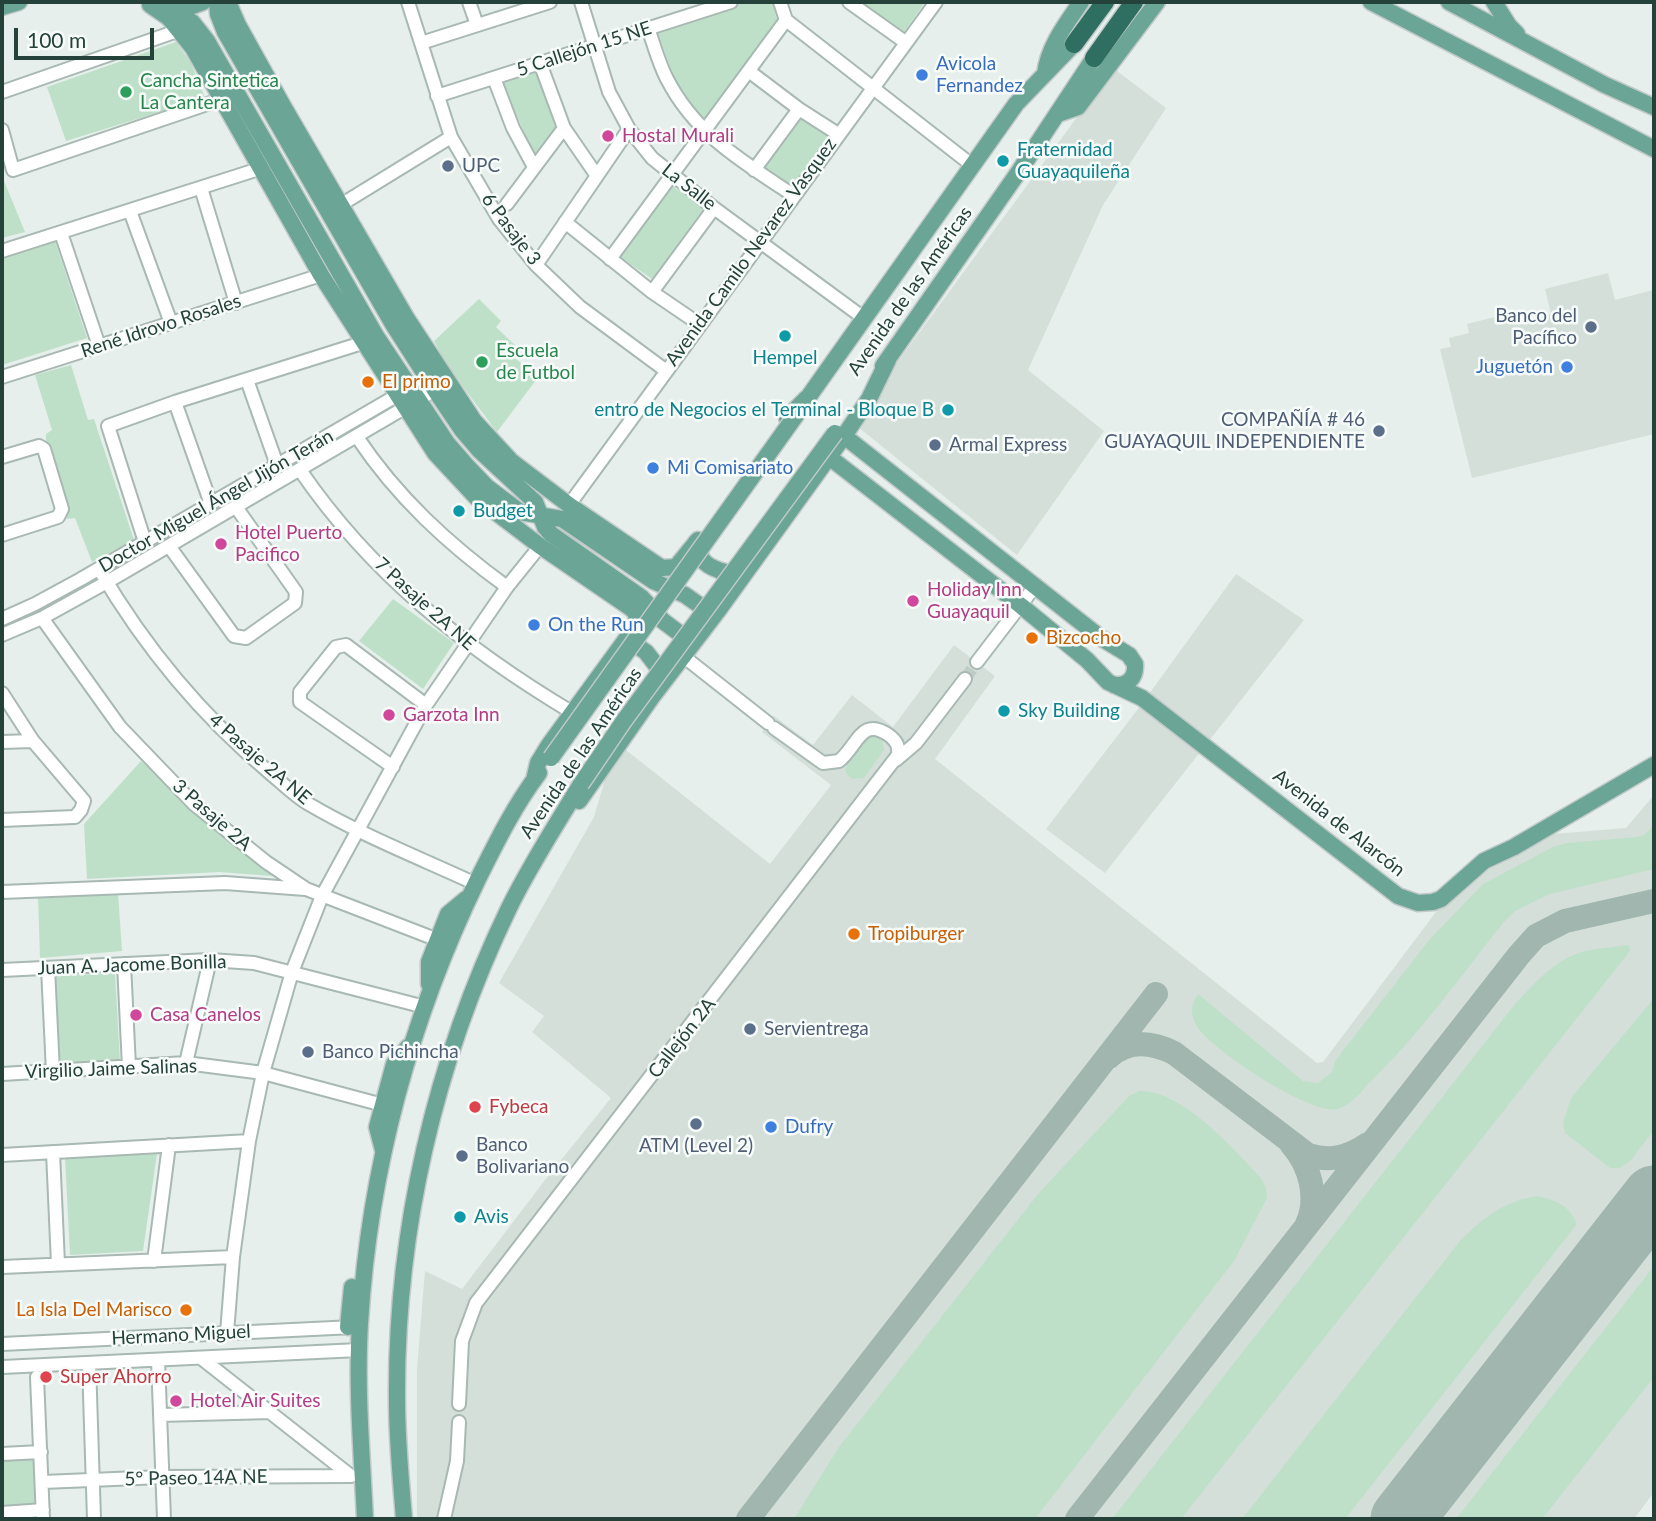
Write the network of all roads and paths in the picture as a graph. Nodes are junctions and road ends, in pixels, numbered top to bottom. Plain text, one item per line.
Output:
1 (19, 2) edge
2 (203, 2) edge
3 (217, 2) edge
4 (228, 2) edge
5 (408, 2) edge
6 (469, 2) edge
7 (550, 2) edge
8 (581, 2) edge
9 (731, 2) edge
10 (780, 2) edge
11 (849, 2) edge
12 (936, 2) edge
13 (1081, 2) edge
14 (1105, 2) edge
15 (1134, 2) edge
16 (1157, 2) edge
17 (1371, 2) edge
18 (1449, 2) edge
19 (1494, 2) edge
20 (147, 3) edge
21 (2, 7) edge
22 (168, 9) junction
23 (786, 20) junction
24 (477, 25) junction
25 (648, 28) junction
26 (180, 30) junction
27 (905, 42) junction
28 (421, 43) junction
29 (1526, 43) junction
30 (1074, 44) joint
31 (595, 46) junction
32 (1094, 58) joint
33 (540, 63) junction
34 (750, 72) junction
35 (1044, 76) junction
36 (494, 78) junction
37 (871, 88) junction
38 (2, 92) edge
39 (438, 96) junction
40 (222, 99) junction
41 (1654, 107) edge
42 (799, 109) junction
43 (1058, 114) junction
44 (564, 128) junction
45 (2, 130) edge
46 (629, 130) junction
47 (705, 130) junction
48 (838, 134) junction
49 (451, 136) junction
50 (1654, 149) edge
51 (973, 166) junction
52 (534, 167) junction
53 (262, 168) junction
54 (754, 170) junction
55 (671, 175) junction
56 (597, 176) junction
57 (201, 188) junction
58 (793, 195) junction
59 (508, 204) dead end
60 (335, 208) junction
61 (714, 208) junction
62 (130, 211) junction
63 (565, 222) junction
64 (61, 233) junction
65 (759, 241) junction
66 (2, 251) edge
67 (610, 259) junction
68 (536, 265) junction
69 (321, 275) junction
70 (652, 292) junction
71 (236, 303) junction
72 (865, 319) junction
73 (171, 323) junction
74 (699, 324) junction
75 (362, 343) junction
76 (99, 346) junction
77 (665, 370) junction
78 (2, 377) edge
79 (247, 380) junction
80 (431, 384) junction
81 (408, 398) junction
82 (175, 402) junction
83 (803, 405) junction
84 (839, 434) junction
85 (357, 437) junction
86 (2, 457) edge
87 (829, 457) junction
88 (277, 465) junction
89 (300, 470) junction
90 (890, 472) junction
91 (876, 492) junction
92 (211, 504) junction
93 (569, 505) junction
94 (236, 507) junction
95 (541, 516) junction
96 (2, 535) edge
97 (145, 542) junction
98 (696, 542) junction
99 (169, 546) junction
100 (540, 546) junction
101 (99, 569) junction
102 (743, 575) junction
103 (107, 582) junction
104 (1036, 585) junction
105 (507, 587) junction
106 (1020, 606) junction
107 (717, 611) junction
108 (42, 618) junction
109 (2, 619) edge
110 (2, 635) edge
111 (626, 639) junction
112 (466, 644) junction
113 (687, 650) junction
114 (1124, 652) junction
115 (977, 662) tunnel mouth
116 (666, 678) junction
117 (964, 679) tunnel mouth
118 (1109, 682) junction
119 (2, 693) edge
120 (426, 705) junction
121 (573, 713) junction
122 (33, 741) junction
123 (2, 742) edge
124 (896, 761) junction
125 (1654, 765) edge
126 (393, 767) junction
127 (534, 780) junction
128 (2, 820) edge
129 (559, 820) junction
130 (357, 829) junction
131 (306, 889) junction
132 (473, 890) junction
133 (2, 892) edge
134 (322, 897) junction
135 (438, 940) junction
136 (210, 960) junction
137 (124, 964) junction
138 (48, 968) junction
139 (2, 970) edge
140 (292, 972) junction
141 (427, 1000) junction
142 (414, 1040) junction
143 (186, 1063) junction
144 (128, 1067) junction
145 (53, 1072) junction
146 (2, 1073) edge
147 (263, 1073) junction
148 (383, 1105) junction
149 (249, 1141) junction
150 (169, 1145) junction
151 (54, 1152) junction
152 (384, 1154) junction
153 (2, 1155) edge
154 (233, 1257) junction
155 (153, 1261) junction
156 (58, 1264) junction
157 (2, 1267) edge
158 (354, 1327) junction
159 (227, 1333) junction
160 (2, 1344) edge
161 (359, 1350) junction
162 (201, 1358) junction
163 (158, 1360) junction
164 (89, 1363) junction
165 (2, 1367) edge
166 (37, 1377) dead end
167 (459, 1404) dead end
168 (271, 1412) junction
169 (160, 1415) junction
170 (459, 1422) dead end
171 (41, 1452) junction
172 (2, 1454) edge
173 (162, 1477) junction
174 (357, 1478) junction
175 (91, 1480) junction
176 (43, 1482) junction
177 (2, 1513) edge
178 (43, 1515) edge
179 (94, 1519) edge
180 (164, 1519) edge
181 (365, 1519) edge
182 (404, 1519) edge
183 (444, 1519) edge

1 - 21 main road
2 - 22 main road
3 - 60 main road
4 - 60 main road
5 - 28 street, 6 Pasaje 3
6 - 24 street
7 - 24 street
8 - 31 street, La Salle
9 - 25 street, 5 Callejón 15 NE
10 - 23 street
11 - 27 street
12 - 27 street, Avenida Camilo Nevarez Vasquez
13 - 35 main road
14 - 30 highway
15 - 32 highway
16 - 43 main road
17 - 50 main road
18 - 29 main road
19 - 29 main road
20 - 22 main road
20 - 26 main road
22 - 81 main road
23 - 34 street
23 - 37 street
24 - 28 street
25 - 31 street, 5 Callejón 15 NE
25 - 47 street
26 - 38 street
26 - 40 main road
27 - 37 street, Avenida Camilo Nevarez Vasquez
28 - 39 street, 6 Pasaje 3
29 - 41 main road
30 - 35 main road, Avenida de las Américas
31 - 33 street, 5 Callejón 15 NE
31 - 46 street, La Salle
32 - 43 main road, Avenida de las Américas
33 - 36 street, 5 Callejón 15 NE
33 - 44 street
34 - 42 street
34 - 47 street
35 - 51 main road, Avenida de las Américas
36 - 39 street, 5 Callejón 15 NE
36 - 52 street
37 - 48 street, Avenida Camilo Nevarez Vasquez
37 - 51 street
39 - 49 street, 6 Pasaje 3
40 - 45 street
40 - 53 main road
42 - 48 street
42 - 54 street
43 - 84 main road, Avenida de las Américas
44 - 52 street
44 - 56 street
46 - 55 street, La Salle
46 - 56 street
47 - 54 street
47 - 55 street
48 - 58 street, Avenida Camilo Nevarez Vasquez
49 - 60 street
49 - 68 street, 6 Pasaje 3
51 - 72 main road, Avenida de las Américas
52 - 59 street
53 - 57 street
53 - 69 main road
54 - 58 street
55 - 61 street, La Salle
55 - 67 street
56 - 63 street
57 - 62 street
57 - 71 street
58 - 65 street, Avenida Camilo Nevarez Vasquez
60 - 80 main road
60 - 93 main road
61 - 65 street, La Salle
61 - 70 street
62 - 64 street
62 - 73 street
63 - 67 street
63 - 68 street
64 - 66 street
64 - 76 street
65 - 72 street, La Salle
65 - 74 street, Avenida Camilo Nevarez Vasquez
67 - 70 street
68 - 77 street, 6 Pasaje 3
69 - 71 street, René Idrovo Rosales
69 - 75 main road
70 - 74 street
71 - 73 street, René Idrovo Rosales
72 - 83 main road, Avenida de las Américas
73 - 76 street, René Idrovo Rosales
74 - 77 street, Avenida Camilo Nevarez Vasquez
75 - 79 street
75 - 81 main road
76 - 78 street, René Idrovo Rosales
77 - 93 street, Avenida Camilo Nevarez Vasquez
79 - 82 street
79 - 88 street
80 - 81 street, Doctor Miguel Ángel Jijón Terán
80 - 95 main road
81 - 85 street, Doctor Miguel Ángel Jijón Terán
81 - 88 street, Doctor Miguel Ángel Jijón Terán
81 - 95 main road
81 - 100 main road
82 - 92 street
82 - 97 street
83 - 98 main road, Avenida de las Américas
83 - 127 main road, Avenida de las Américas, bridge
84 - 87 main road
84 - 90 main road
84 - 129 main road, Avenida de las Américas, bridge
85 - 89 street, Doctor Miguel Ángel Jijón Terán
85 - 105 street
86 - 96 street
87 - 91 main road, Avenida de Alarcón
87 - 102 main road
88 - 92 street, Doctor Miguel Ángel Jijón Terán
89 - 94 street, Doctor Miguel Ángel Jijón Terán
89 - 112 street, 7 Pasaje 2A NE
90 - 91 main road
90 - 104 main road
91 - 106 main road, Avenida de Alarcón
92 - 97 street, Doctor Miguel Ángel Jijón Terán
93 - 98 main road, Avenida de las Américas
94 - 99 street, Doctor Miguel Ángel Jijón Terán
94 - 99 street
95 - 107 main road
95 - 113 main road
97 - 101 street, Doctor Miguel Ángel Jijón Terán
98 - 102 main road
99 - 103 street, Doctor Miguel Ángel Jijón Terán
100 - 105 street
100 - 111 main road, Avenida de las Américas
101 - 103 street, 4 Pasaje 2A NE
101 - 109 street, Doctor Miguel Ángel Jijón Terán
102 - 107 main road
103 - 108 street, Doctor Miguel Ángel Jijón Terán
103 - 130 street, 4 Pasaje 2A NE
104 - 106 street
104 - 114 main road
105 - 112 street
106 - 115 street
106 - 118 main road, Avenida de Alarcón
107 - 113 main road
108 - 110 street, Doctor Miguel Ángel Jijón Terán
108 - 131 street, 3 Pasaje 2A
111 - 116 main road
111 - 121 main road, Avenida de las Américas
112 - 120 street
112 - 121 street, 7 Pasaje 2A NE
113 - 116 main road
113 - 124 street
114 - 118 main road
114 - 118 main road
116 - 129 main road
117 - 124 street, Callejón 2A
118 - 125 main road, Avenida de Alarcón
119 - 122 street
120 - 126 street
120 - 126 street
121 - 127 main road, Avenida de las Américas
122 - 123 street
122 - 128 street
124 - 167 street, Callejón 2A
126 - 130 street
127 - 132 main road, Avenida de las Américas
129 - 182 main road, Avenida de las Américas
130 - 132 street, 4 Pasaje 2A NE
130 - 134 street
131 - 133 street
131 - 134 street, 3 Pasaje 2A
132 - 135 main road
132 - 141 main road, Avenida de las Américas
134 - 135 street, 3 Pasaje 2A
134 - 140 street
135 - 141 main road
136 - 137 street, Juan A. Jacome Bonilla
136 - 140 street, Juan A. Jacome Bonilla
136 - 143 street
137 - 138 street, Juan A. Jacome Bonilla
137 - 144 street
138 - 139 street, Juan A. Jacome Bonilla
138 - 145 street
140 - 141 street, Juan A. Jacome Bonilla
140 - 147 street
141 - 142 main road, Avenida de las Américas
142 - 148 main road
142 - 152 main road, Avenida de las Américas
143 - 144 street, Virgilio Jaime Salinas
143 - 147 street, Virgilio Jaime Salinas
144 - 145 street, Virgilio Jaime Salinas
145 - 146 street, Virgilio Jaime Salinas
147 - 148 street, Virgilio Jaime Salinas
147 - 149 street
148 - 152 main road
149 - 150 street
149 - 154 street
150 - 151 street
150 - 155 street
151 - 153 street
151 - 156 street
152 - 158 main road, Avenida de las Américas
154 - 155 street
154 - 159 street
155 - 156 street
156 - 157 street
158 - 159 street, Hermano Miguel
158 - 161 main road
159 - 160 street, Hermano Miguel
161 - 162 street, Hermano Miguel
161 - 174 main road
162 - 163 street, Hermano Miguel
162 - 168 street
163 - 164 street, Hermano Miguel
163 - 169 street
164 - 165 street, Hermano Miguel
164 - 175 street
166 - 171 street
168 - 169 street
168 - 174 street
169 - 173 street
170 - 183 street
171 - 172 street
171 - 176 street
173 - 174 street, 5° Paseo 14A NE
173 - 175 street, 5° Paseo 14A NE
173 - 180 street
174 - 181 main road
175 - 176 street, 5° Paseo 14A NE
175 - 179 street
176 - 178 street
177 - 178 street

